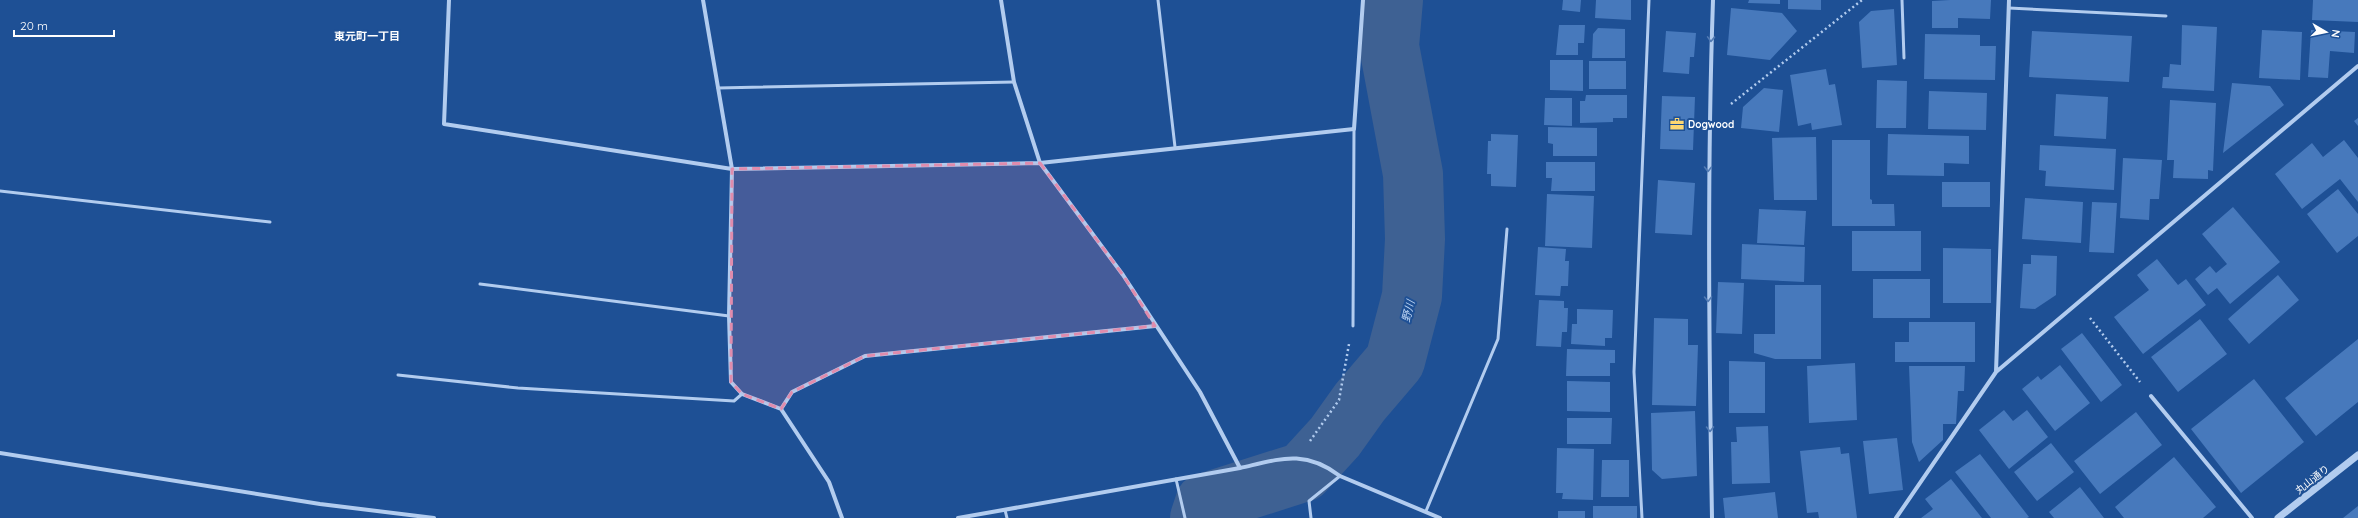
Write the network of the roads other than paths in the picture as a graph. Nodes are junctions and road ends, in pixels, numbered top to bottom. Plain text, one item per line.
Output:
1 (449, 0) edge
2 (703, 0) edge
3 (1001, 0) edge
4 (1158, 0) edge
5 (1364, 0) edge
6 (1649, 0) edge
7 (1713, 0) edge
8 (1902, 0) edge
9 (2009, 0) edge
10 (2009, 8) junction
11 (2166, 16) dead end
12 (1904, 58) dead end
13 (2358, 66) edge
14 (1014, 82) junction
15 (718, 88) junction
16 (1354, 129) junction
17 (1175, 147) junction
18 (1040, 163) junction
19 (732, 169) junction
20 (0, 191) edge
21 (270, 222) dead end
22 (1507, 229) dead end
23 (480, 284) dead end
24 (729, 316) junction
25 (1155, 326) junction
26 (1353, 326) road end
27 (1996, 372) junction
28 (398, 375) dead end
29 (742, 394) junction
30 (2151, 396) road end
31 (781, 409) junction
32 (0, 453) edge
33 (2358, 455) edge
34 (1240, 468) junction
35 (1340, 476) junction
36 (1176, 479) junction
37 (1005, 510) junction
38 (1426, 510) junction
39 (434, 518) edge
40 (842, 518) edge
41 (958, 518) edge
42 (1008, 518) edge
43 (1185, 518) edge
44 (1311, 518) edge
45 (1440, 518) edge
46 (1642, 518) edge
47 (1712, 518) edge
48 (1896, 518) edge
49 (2252, 518) edge
50 (2278, 518) edge

1 - 19 street
2 - 15 street
3 - 14 street
4 - 17 lane
5 - 16 street
6 - 46 lane
7 -> 47 street
8 - 12 lane
9 - 10 street
10 - 11 lane
10 - 27 street
13 - 27 street
14 - 15 lane
14 - 18 street
15 - 19 street
16 - 17 street
16 - 26 lane
17 - 18 street
18 - 19 street
18 - 25 street
19 - 24 street
20 - 21 lane
22 - 38 lane
23 - 24 lane
24 - 29 street
25 - 31 street
25 - 34 street
27 - 48 street
28 - 29 lane
29 - 31 street
30 - 49 street
31 - 40 street
32 - 39 street
33 - 50 street, 丸山通り
34 - 35 street
34 - 36 street
35 - 38 street
35 - 44 lane
36 - 37 street
36 - 43 lane
37 - 41 street
37 - 42 lane
38 - 45 street

